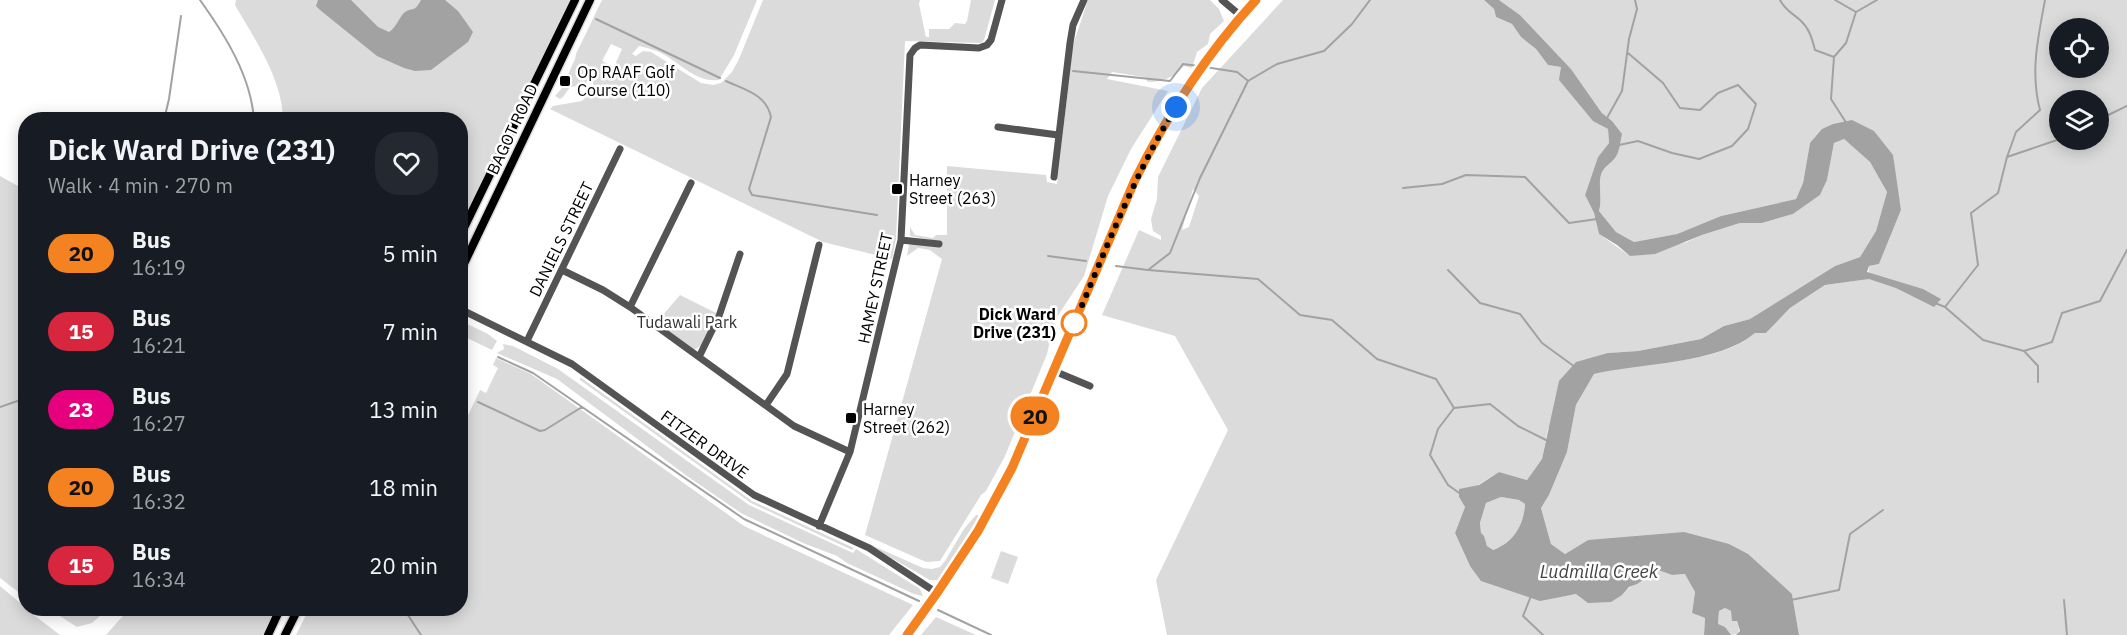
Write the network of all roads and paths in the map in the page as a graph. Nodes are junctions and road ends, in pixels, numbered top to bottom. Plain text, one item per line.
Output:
1 (575, 0) edge
2 (590, 0) edge
3 (1002, 0) edge
4 (1084, 0) edge
5 (1222, 0) edge
6 (1256, 0) edge
7 (1241, 16) junction
8 (998, 127) dead end
9 (1058, 135) junction
10 (620, 149) dead end
11 (1054, 177) dead end
12 (691, 183) dead end
13 (468, 220) edge
14 (901, 240) junction
15 (939, 244) dead end
16 (819, 245) dead end
17 (740, 254) dead end
18 (468, 255) edge
19 (561, 270) junction
20 (630, 307) junction
21 (468, 313) edge
22 (527, 341) junction
23 (699, 357) junction
24 (1054, 371) junction
25 (1090, 386) dead end
26 (766, 405) junction
27 (850, 452) junction
28 (819, 526) junction
29 (937, 593) junction
30 (277, 616) edge
31 (294, 616) edge
32 (268, 635) edge
33 (285, 635) edge
34 (907, 635) edge

1 - 13 main road, BAGOT ROAD
2 - 18 main road, BAGOT ROAD
3 - 14 street, HAMEY STREET
4 - 9 street
5 - 7 street
6 - 7 street
7 - 24 street
8 - 9 street
9 - 11 street
10 - 19 street, DANIELS STREET
12 - 20 street
14 - 15 street
14 - 27 street, HAMEY STREET
16 - 26 street
17 - 23 street
19 - 20 street
19 - 22 street, DANIELS STREET
20 - 23 street
21 - 22 street, FITZER DRIVE
22 - 28 street, FITZER DRIVE
23 - 26 street
24 - 25 street
24 - 29 street
26 - 27 street
27 - 28 street, HAMEY STREET
28 - 29 street, FITZER DRIVE
29 - 34 street
30 - 32 main road
31 - 33 main road

